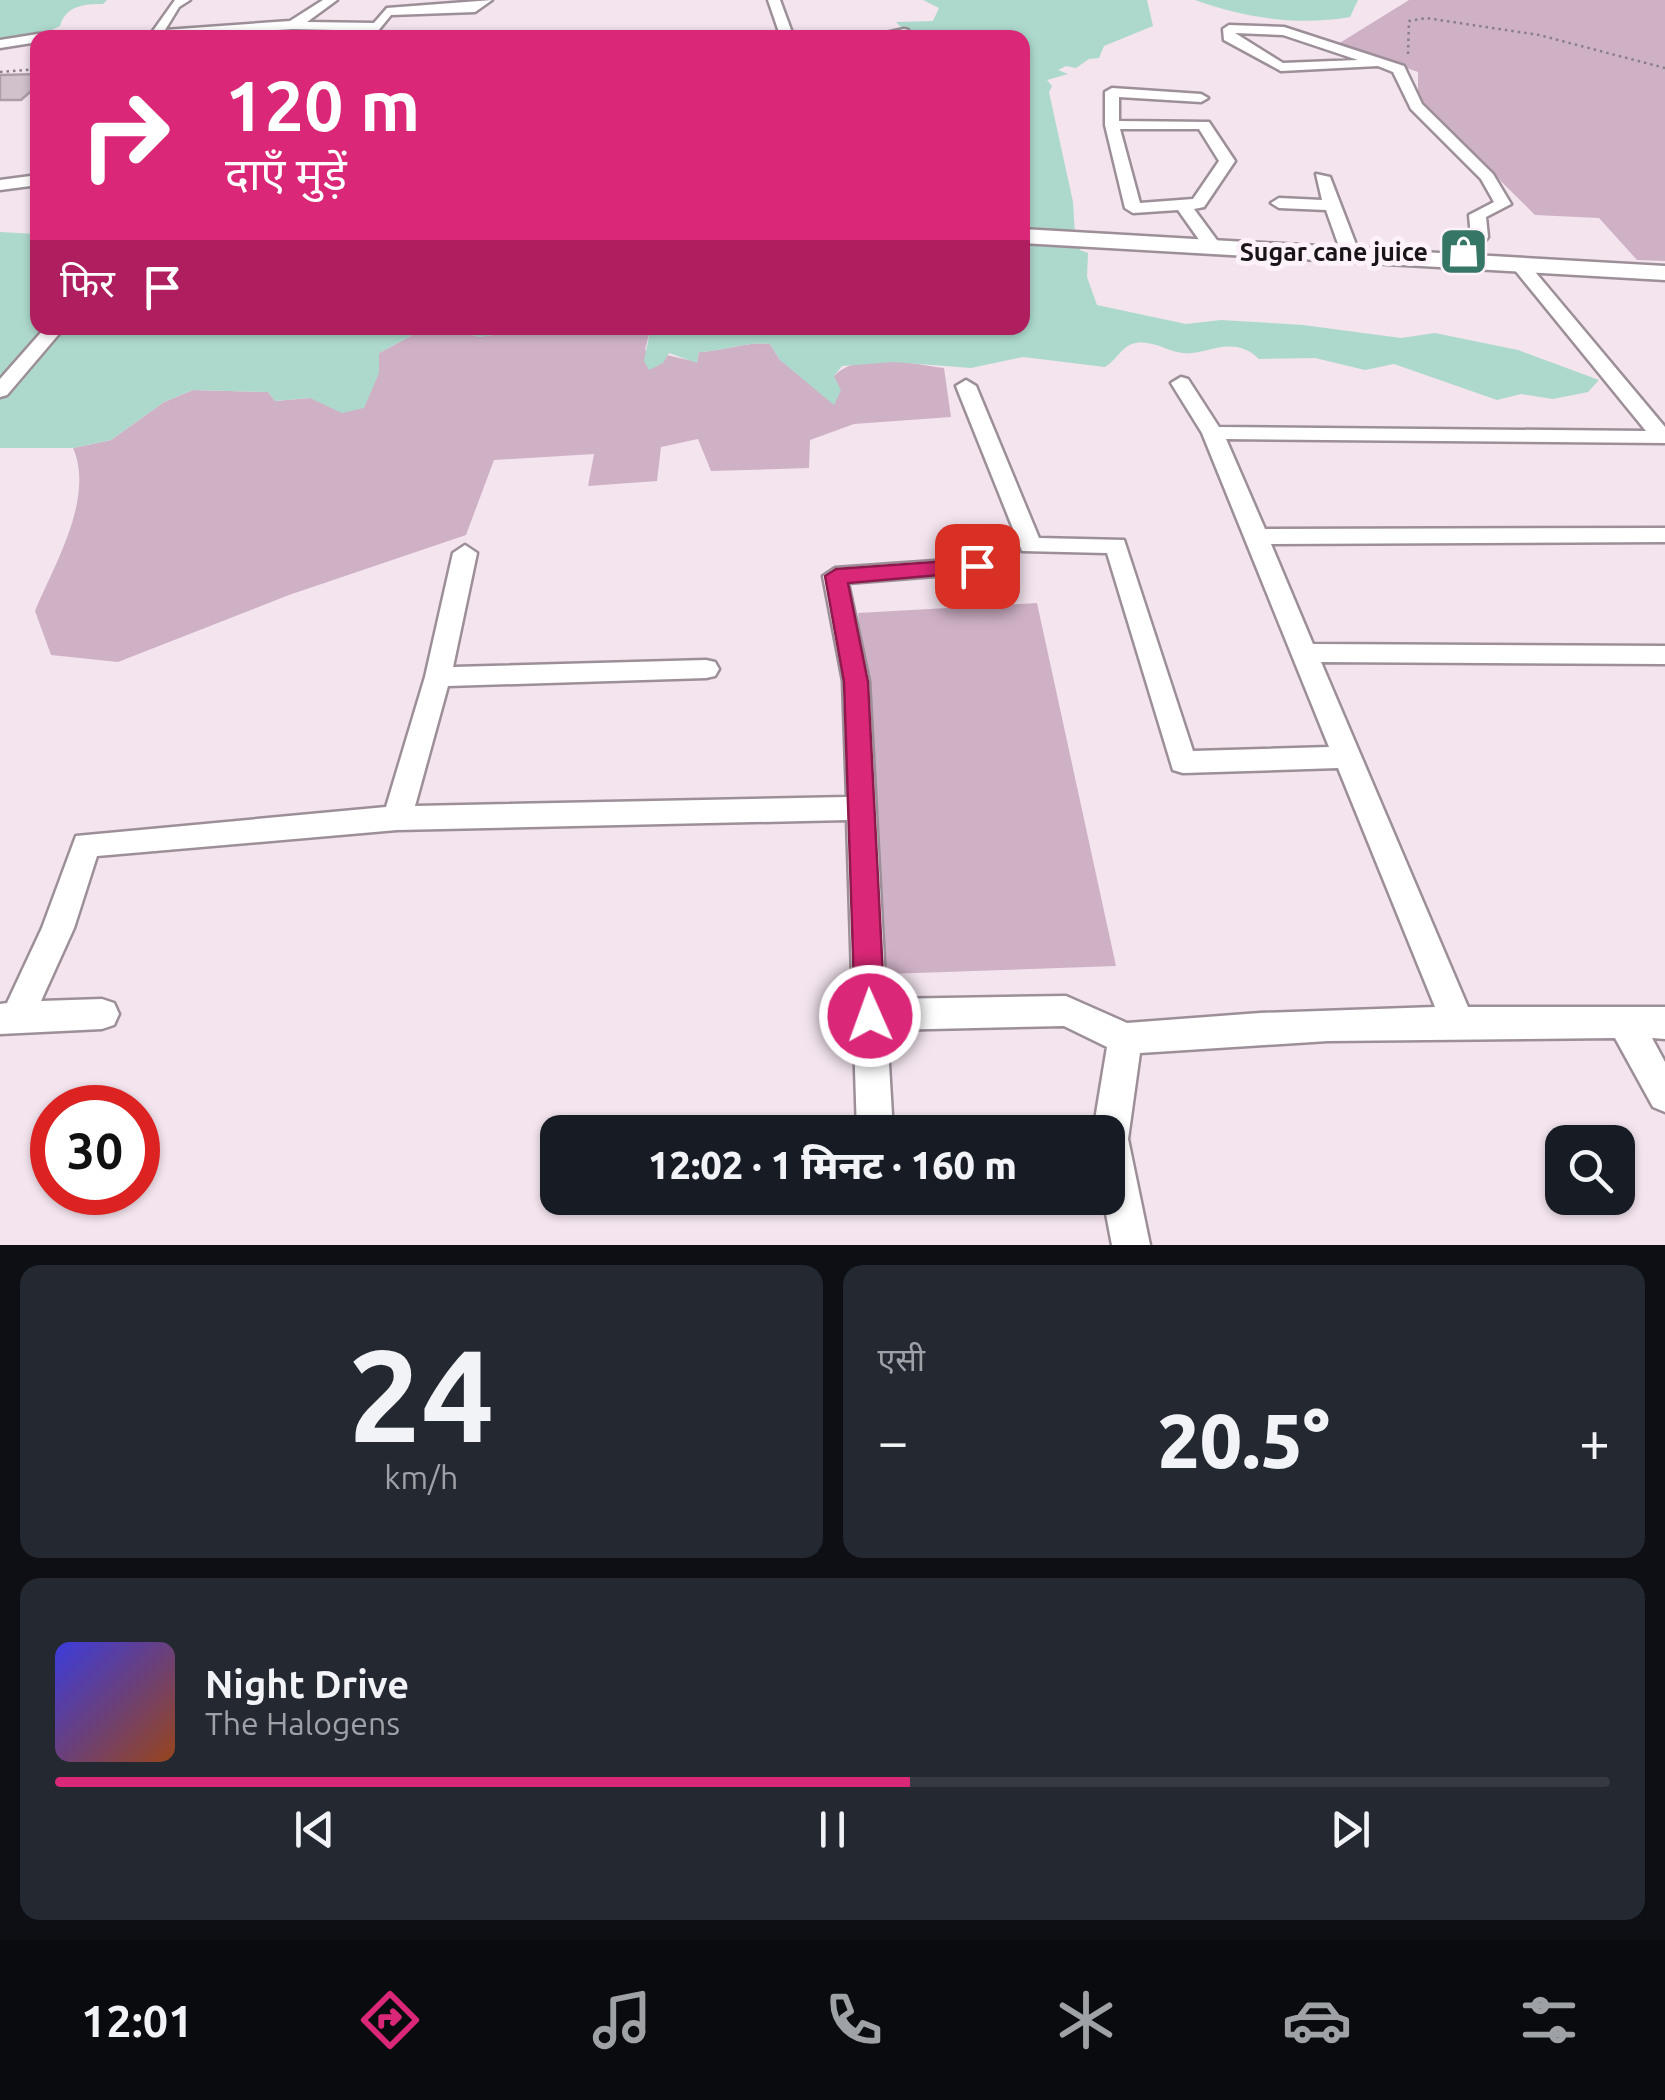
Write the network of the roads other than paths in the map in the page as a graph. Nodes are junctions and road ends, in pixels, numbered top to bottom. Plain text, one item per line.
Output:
1 (184, 0) edge
2 (331, 0) edge
3 (486, 0) edge
4 (774, 0) edge
5 (388, 6) edge
6 (293, 25) junction
7 (159, 30) edge
8 (230, 30) edge
9 (352, 30) edge
10 (377, 30) edge
11 (785, 30) edge
12 (30, 40) edge
13 (0, 44) edge
14 (1376, 63) junction
15 (1201, 98) dead end
16 (1112, 124) junction
17 (1322, 176) dead end
18 (30, 181) edge
19 (0, 184) edge
20 (1279, 203) dead end
21 (1183, 205) junction
22 (1332, 205) junction
23 (1030, 237) edge
24 (1213, 247) junction
25 (1351, 255) junction
26 (1461, 261) junction
27 (1520, 265) junction
28 (1665, 273) edge
29 (49, 335) edge
30 (1181, 383) dead end
31 (966, 386) dead end
32 (0, 391) edge
33 (1213, 433) junction
34 (1664, 437) edge
35 (1665, 535) edge
36 (1257, 537) junction
37 (465, 554) dead end
38 (977, 566) dead end
39 (1305, 652) junction
40 (1665, 655) edge
41 (706, 669) dead end
42 (438, 677) junction
43 (1348, 757) junction
44 (863, 808) junction
45 (397, 818) junction
46 (102, 1014) dead end
47 (870, 1016) junction
48 (8, 1018) edge
49 (1457, 1020) junction
50 (1624, 1022) junction
51 (1665, 1022) edge
52 (1125, 1038) junction
53 (1665, 1095) edge
54 (874, 1115) edge
55 (1113, 1115) edge
56 (1125, 1215) edge
57 (1131, 1245) edge

1 - 7 street
2 - 6 street
3 - 5 street
4 - 11 street
5 - 10 street
6 - 8 street
6 - 9 street
12 - 13 street
14 - 14 street
14 - 26 street
15 - 16 street
16 - 21 street
16 - 21 street
17 - 22 street
18 - 19 street
20 - 22 street
21 - 24 street
22 - 25 street
23 - 24 street
24 - 25 street
25 - 26 street
26 - 27 street
27 - 28 street
27 - 34 street
29 - 32 street
30 - 33 street
31 - 43 street
33 - 34 street
33 - 36 street
35 - 36 street
36 - 39 street
37 - 42 street
38 - 44 street
39 - 40 street
39 - 43 street
41 - 42 street
42 - 45 street
43 - 49 street
44 - 45 street
44 - 47 street
45 - 48 street
46 - 48 street
47 - 52 street
47 - 54 street
49 - 50 street
49 - 52 street
50 - 51 street
50 - 53 street
52 - 55 street
56 - 57 street

